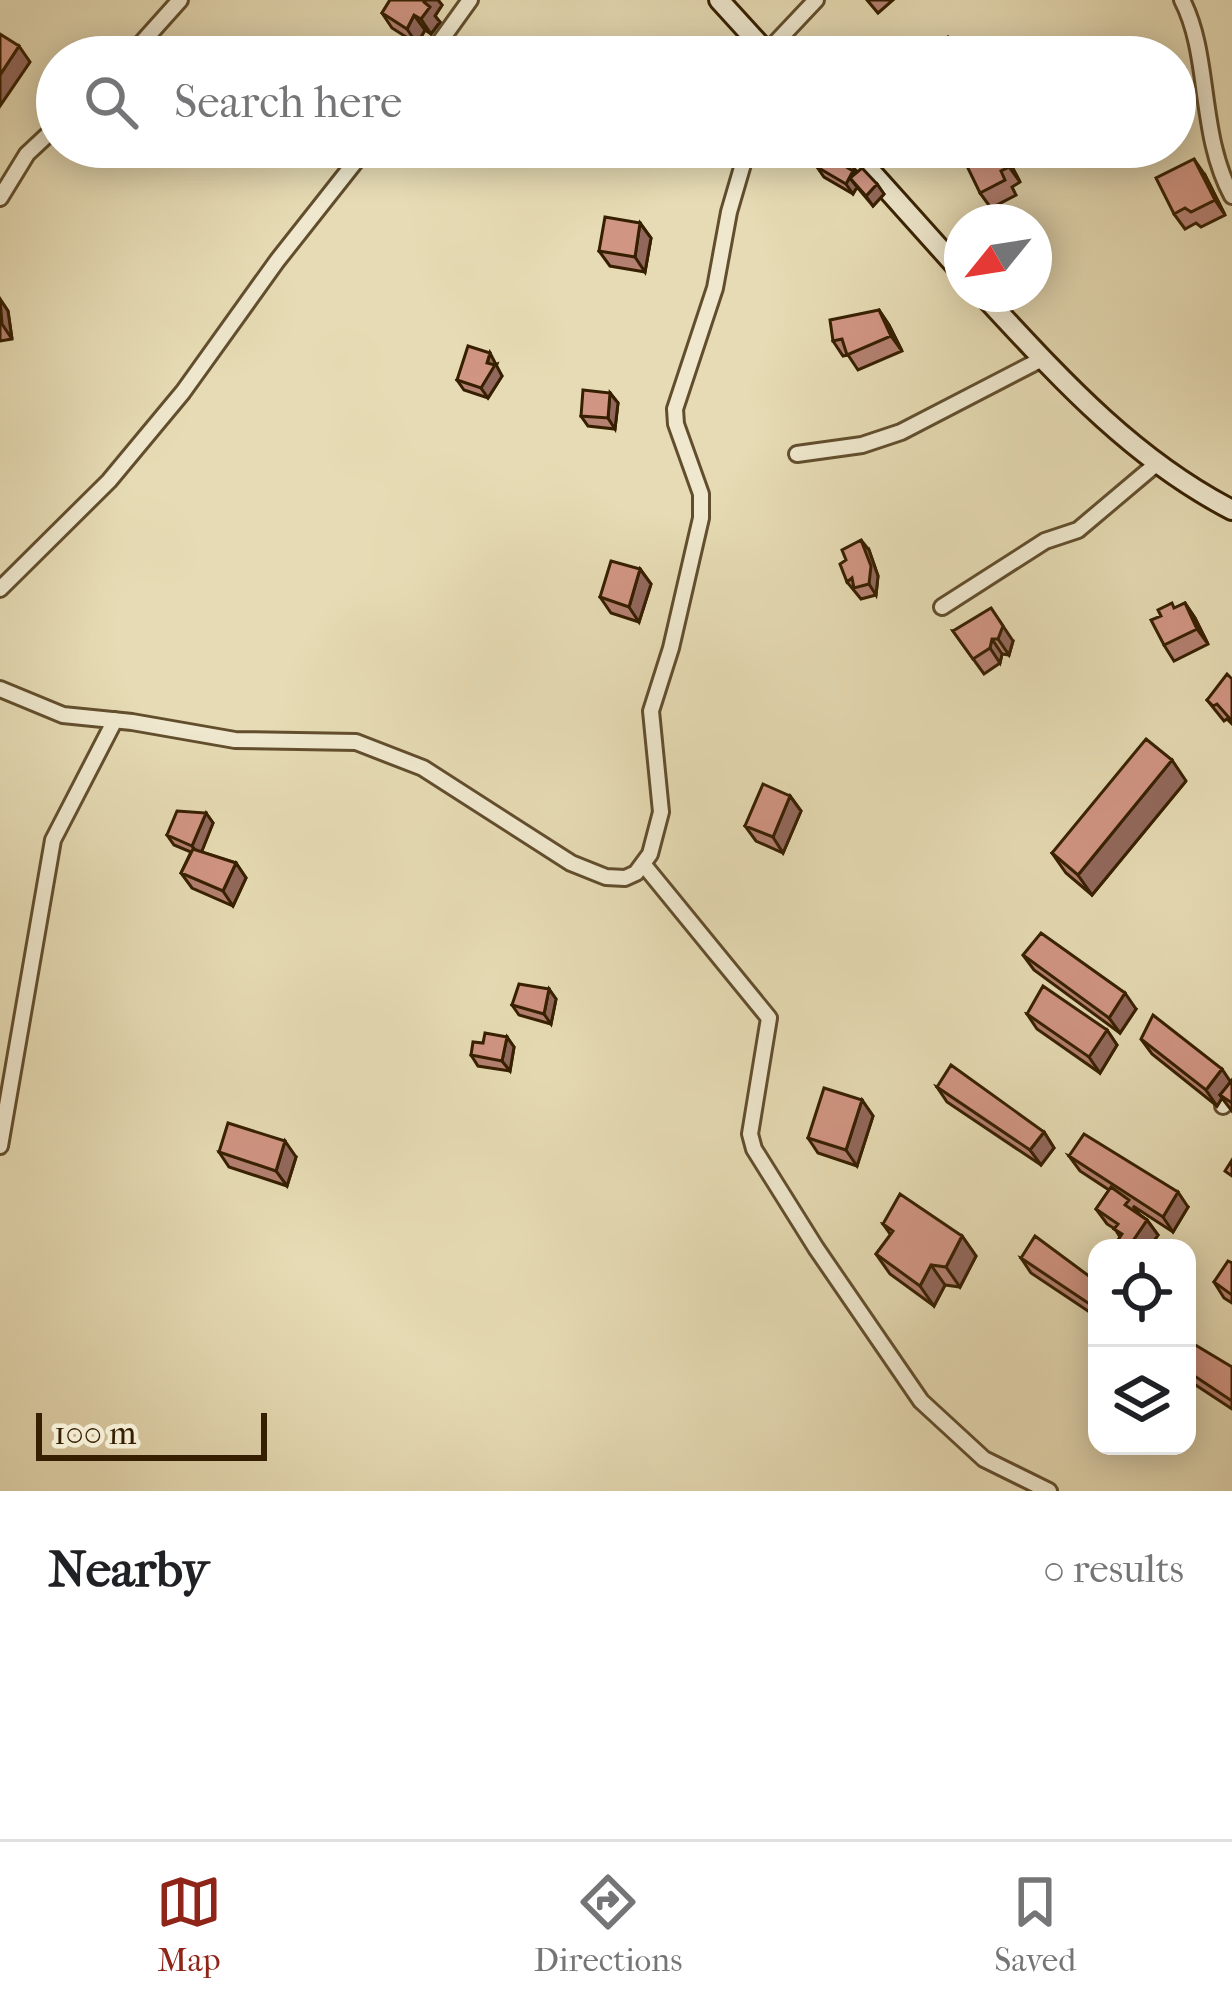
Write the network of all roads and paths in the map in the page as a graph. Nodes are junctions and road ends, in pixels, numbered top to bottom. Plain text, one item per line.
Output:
1 (180, 0) edge
2 (470, 0) edge
3 (719, 0) edge
4 (816, 0) edge
5 (1182, 0) edge
6 (148, 36) edge
7 (444, 36) edge
8 (752, 36) edge
9 (785, 36) edge
10 (1194, 36) edge
11 (1196, 48) edge
12 (36, 146) edge
13 (351, 168) edge
14 (742, 168) edge
15 (868, 168) edge
16 (1232, 196) edge
17 (0, 198) edge
18 (944, 253) edge
19 (999, 312) edge
20 (1042, 359) junction
21 (797, 454) dead end
22 (1155, 465) junction
23 (1232, 510) edge
24 (0, 589) edge
25 (943, 607) dead end
26 (0, 689) edge
27 (115, 721) junction
28 (644, 865) junction
29 (0, 1147) edge
30 (1049, 1491) edge

1 - 6 street
2 - 7 street
3 - 8 main road
4 - 9 street
5 - 10 street
11 - 16 street
12 - 17 street
13 - 24 street
14 - 28 street
15 - 18 main road
19 - 20 main road
20 - 21 street
20 - 22 main road
22 - 23 main road
22 - 25 street
26 - 27 street
27 - 28 street
27 - 29 street
28 - 30 street

